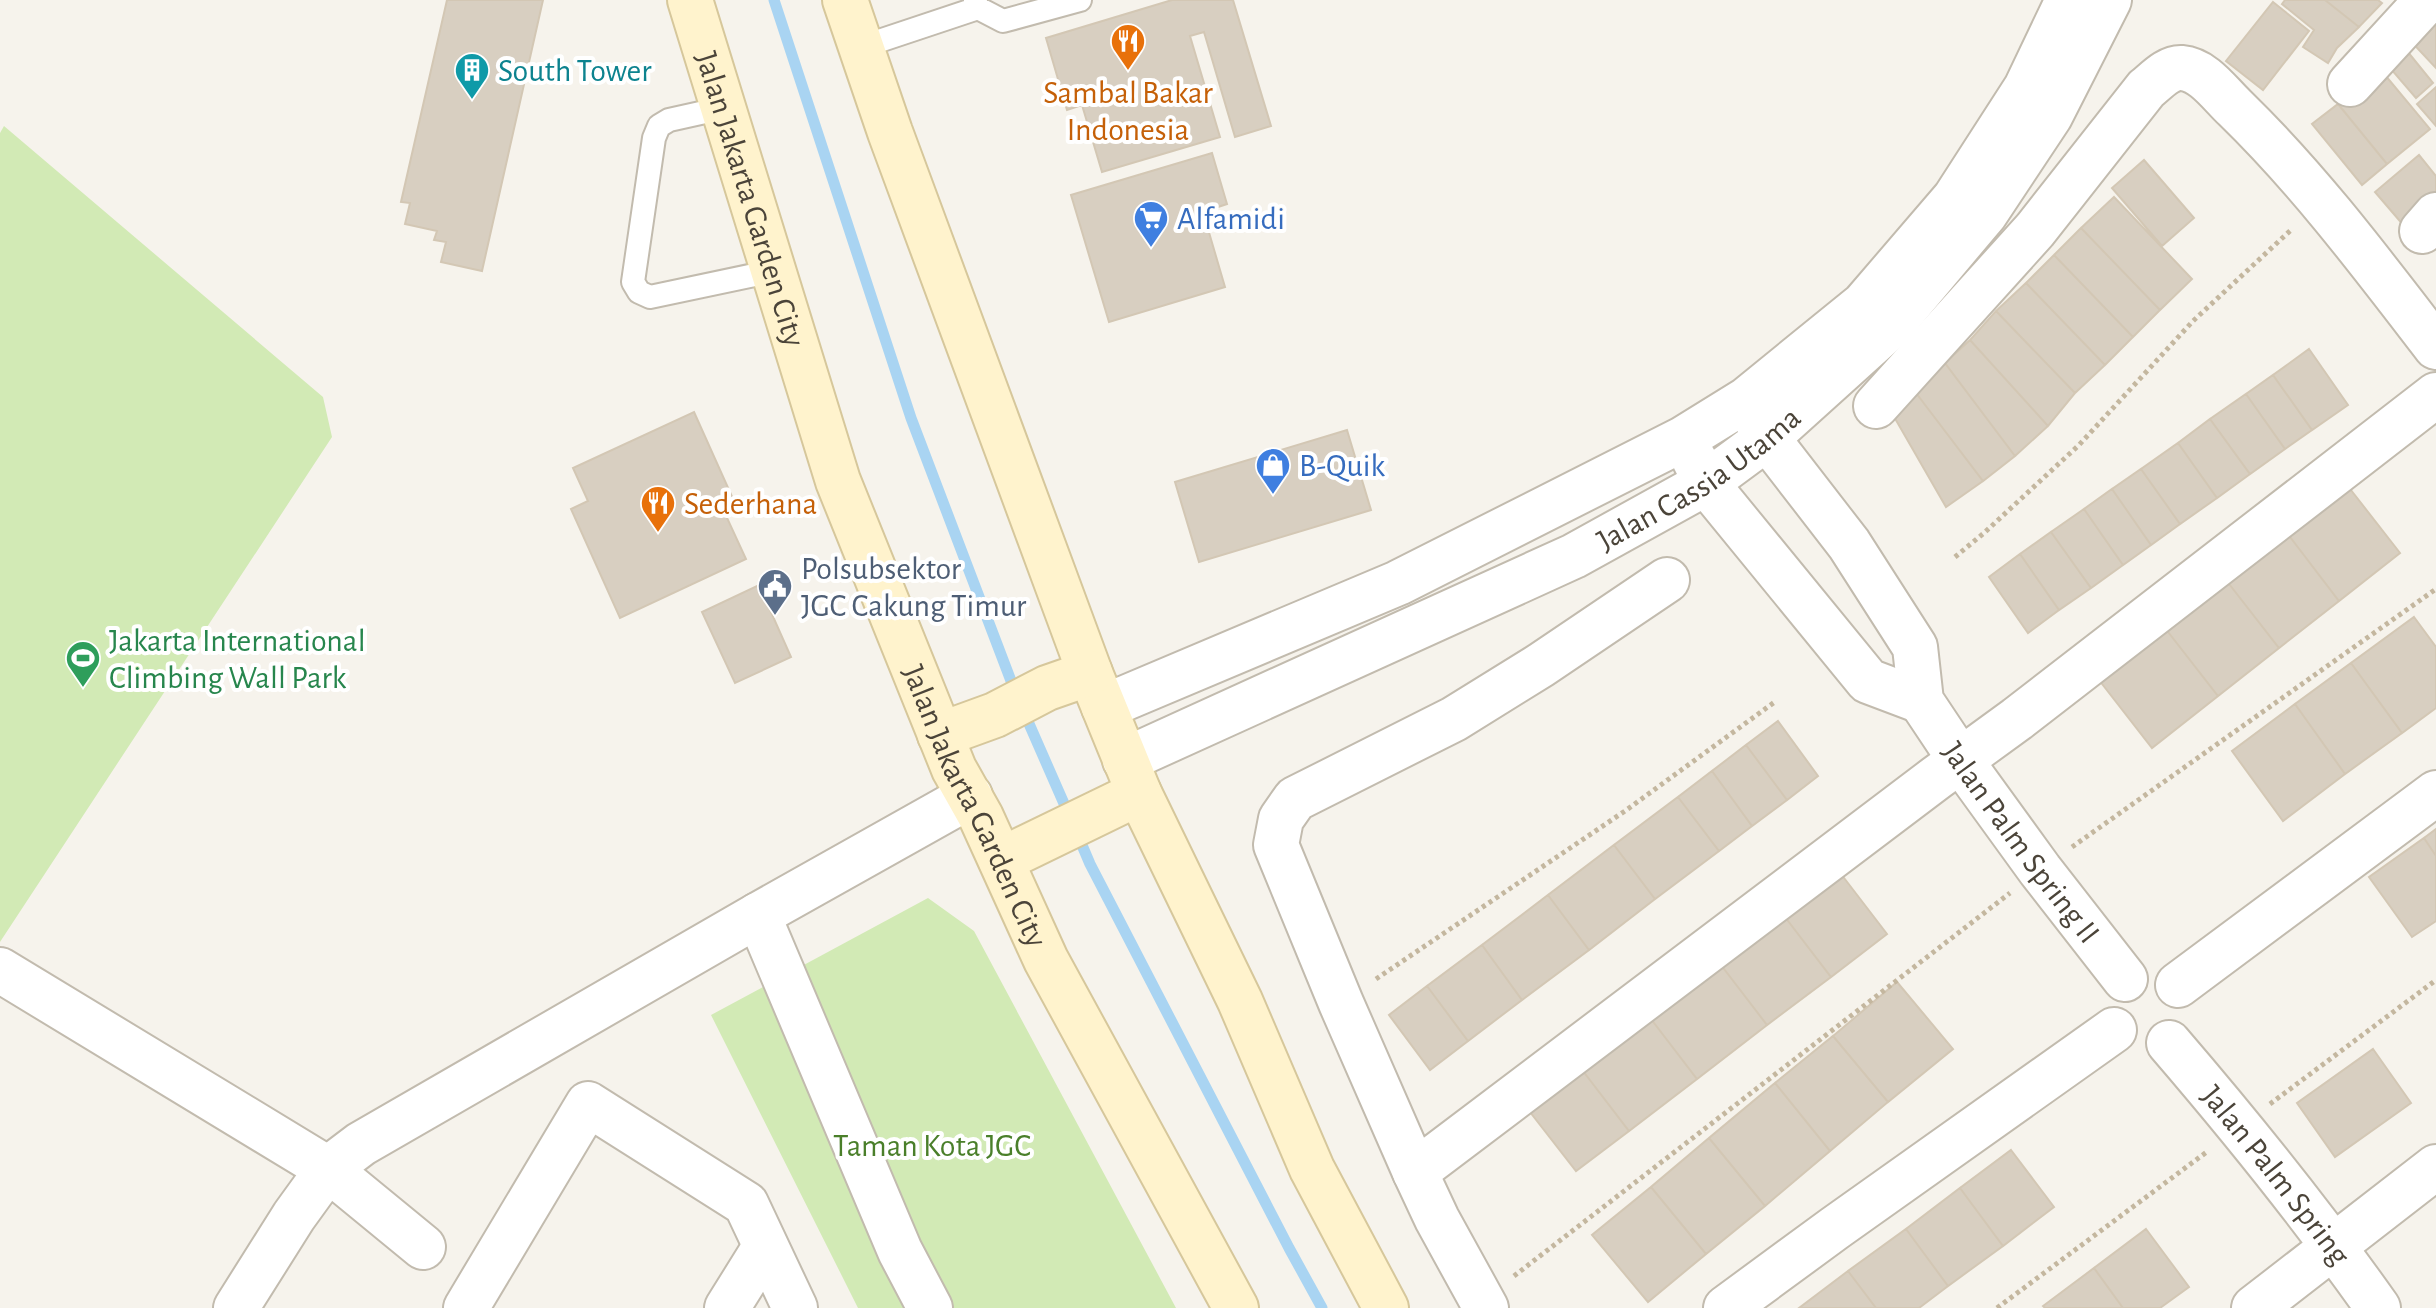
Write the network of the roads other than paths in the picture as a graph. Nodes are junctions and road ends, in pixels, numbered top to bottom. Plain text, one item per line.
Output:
1 (690, 0) edge
2 (845, 0) edge
3 (1080, 0) edge
4 (2068, 0) edge
5 (2109, 0) edge
6 (2427, 0) edge
7 (976, 4) edge
8 (861, 47) junction
9 (2350, 84) dead end
10 (723, 108) junction
11 (773, 271) junction
12 (2436, 347) edge
13 (2436, 395) edge
14 (1746, 400) junction
15 (1876, 406) dead end
16 (1767, 438) junction
17 (1683, 439) junction
18 (1706, 483) junction
19 (1667, 580) dead end
20 (1097, 690) junction
21 (1921, 701) junction
22 (940, 735) junction
23 (1961, 761) junction
24 (1132, 777) junction
25 (2436, 793) edge
26 (970, 796) junction
27 (1001, 860) junction
28 (758, 915) junction
29 (0, 970) edge
30 (2125, 979) junction
31 (2178, 985) junction
32 (2114, 1030) junction
33 (2169, 1043) junction
34 (2436, 1167) edge
35 (328, 1169) junction
36 (1415, 1172) junction
37 (2334, 1246) junction
38 (423, 1247) dead end
39 (765, 1247) junction
40 (1484, 1305) edge
41 (236, 1308) edge
42 (466, 1308) edge
43 (727, 1308) edge
44 (795, 1308) edge
45 (930, 1308) edge
46 (1236, 1308) edge
47 (1386, 1308) edge
48 (1726, 1308) edge
49 (2254, 1308) edge
50 (2378, 1308) edge

1 - 10 street, Jalan Jakarta Garden City
2 - 8 street
3 - 7 lane
4 - 14 street, Jalan Cassia Utama
5 - 16 street, Jalan Cassia Utama
6 - 9 street
7 - 8 lane
8 - 20 street
10 - 11 street, Jalan Jakarta Garden City
10 - 11 lane
11 - 22 street, Jalan Jakarta Garden City
12 - 15 street
13 - 23 street
14 - 16 street, Jalan Palm Spring II
14 - 17 street, Jalan Cassia Utama
16 - 18 street, Jalan Cassia Utama
16 - 21 street, Jalan Palm Spring II
17 - 18 street
17 - 20 street, Jalan Cassia Utama
18 - 21 street
18 - 24 street, Jalan Cassia Utama
19 - 36 street
20 - 22 street
20 - 24 street
21 - 23 street, Jalan Palm Spring II
22 - 26 street, Jalan Jakarta Garden City
23 - 30 street, Jalan Palm Spring II
23 - 36 street
24 - 27 street
24 - 47 street
25 - 31 street
26 - 27 street, Jalan Jakarta Garden City
26 - 28 street
27 - 46 street, Jalan Jakarta Garden City
28 - 35 street
28 - 45 street
29 - 35 street
30 - 31 street
30 - 32 street
31 - 33 street
32 - 33 street
32 - 48 street
33 - 37 street, Jalan Palm Spring
34 - 37 street
35 - 38 street
35 - 41 street
36 - 40 street
37 - 49 street
37 - 50 street, Jalan Palm Spring
39 - 42 street
39 - 43 street
39 - 44 street

